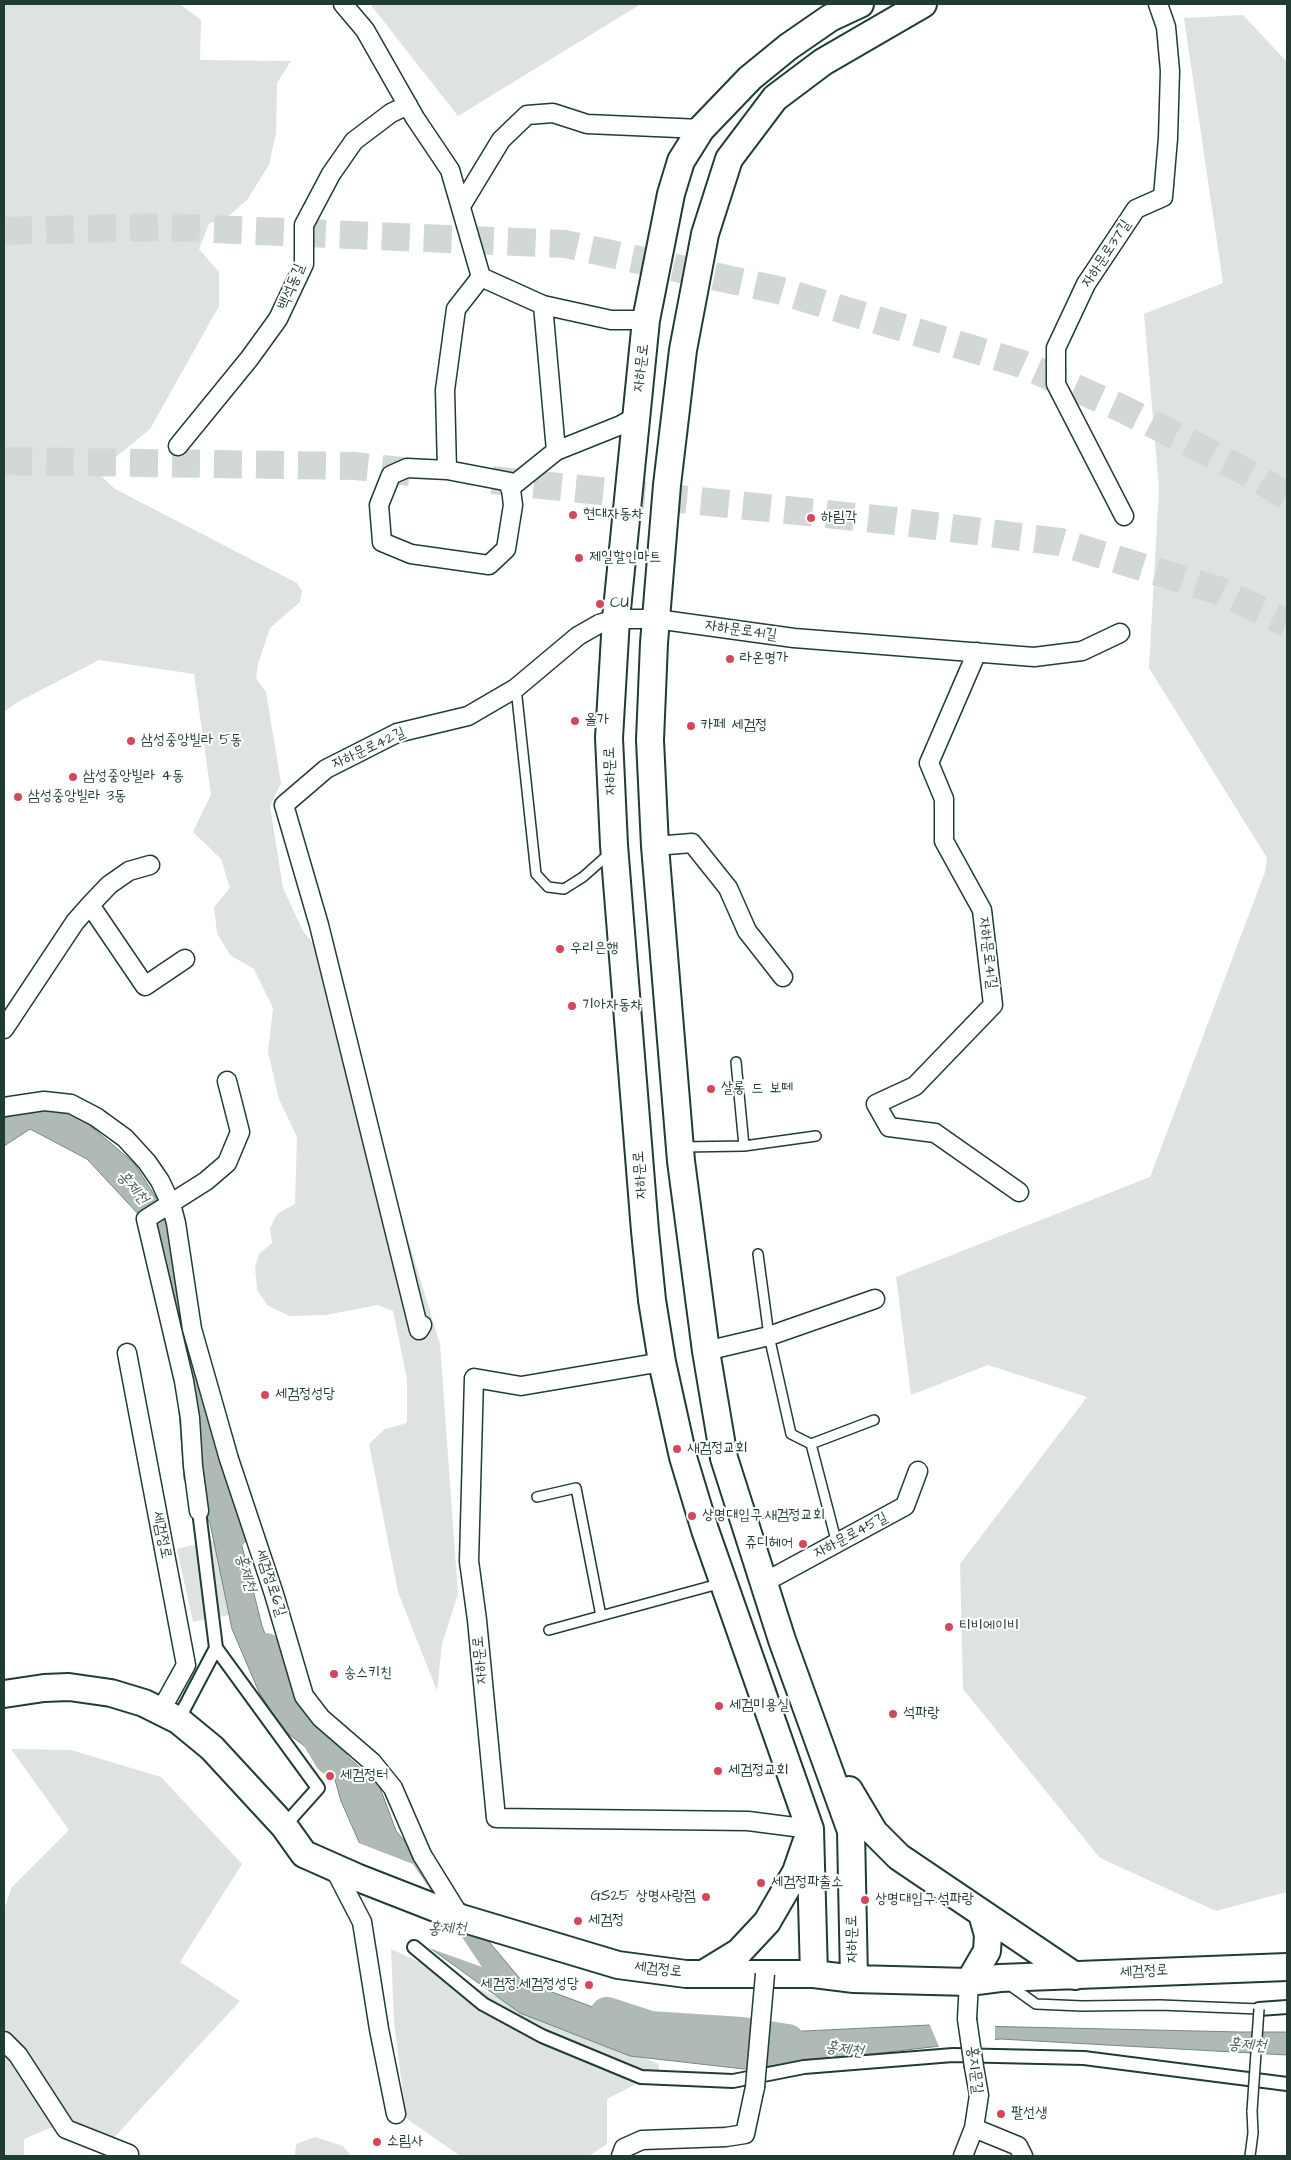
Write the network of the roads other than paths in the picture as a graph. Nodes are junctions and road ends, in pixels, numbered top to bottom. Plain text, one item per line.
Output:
1 (343, 4) edge
2 (860, 4) edge
3 (923, 4) edge
4 (1158, 4) edge
5 (408, 105) junction
6 (700, 130) junction
7 (461, 206) junction
8 (481, 277) junction
9 (544, 305) junction
10 (646, 320) junction
11 (637, 416) junction
12 (178, 446) dead end
13 (556, 451) junction
14 (447, 470) junction
15 (510, 488) junction
16 (1124, 516) dead end
17 (616, 619) junction
18 (656, 619) junction
19 (1120, 633) dead end
20 (976, 652) junction
21 (516, 688) junction
22 (655, 846) junction
23 (614, 850) junction
24 (150, 865) dead end
25 (90, 905) junction
26 (186, 959) dead end
27 (783, 977) dead end
28 (4, 1029) edge
29 (736, 1062) dead end
30 (227, 1081) dead end
31 (4, 1107) edge
32 (816, 1136) dead end
33 (744, 1146) junction
34 (680, 1147) junction
35 (1019, 1192) dead end
36 (171, 1204) junction
37 (758, 1254) dead end
38 (876, 1299) dead end
39 (422, 1325) dead end
40 (769, 1336) junction
41 (706, 1351) junction
42 (128, 1353) dead end
43 (662, 1362) junction
44 (874, 1420) dead end
45 (811, 1444) junction
46 (918, 1471) dead end
47 (537, 1497) dead end
48 (199, 1511) joint
49 (837, 1544) junction
50 (723, 1583) junction
51 (763, 1583) junction
52 (601, 1616) junction
53 (549, 1630) dead end
54 (216, 1648) junction
55 (4, 1694) edge
56 (169, 1715) junction
57 (820, 1742) junction
58 (284, 1826) junction
59 (810, 1829) junction
60 (333, 1866) junction
61 (982, 1914) junction
62 (453, 1915) junction
63 (414, 1947) dead end
64 (1287, 1967) edge
65 (703, 1974) junction
66 (765, 1974) junction
67 (814, 1974) junction
68 (1075, 1976) junction
69 (1000, 1978) junction
70 (854, 1980) junction
71 (969, 1982) junction
72 (1287, 2007) edge
73 (1259, 2009) junction
74 (4, 2041) edge
75 (1287, 2084) edge
76 (396, 2114) dead end
77 (974, 2128) junction
78 (129, 2154) dead end
79 (621, 2156) edge
80 (964, 2156) edge
81 (1023, 2156) edge
82 (1250, 2156) edge

1 - 5 street
2 - 6 main road, 자하문로
3 - 18 main road, 자하문로
4 - 16 street, 자하문로37길
5 - 7 street
5 - 12 street, 백석동길
6 - 7 street
6 - 10 main road, 자하문로
7 - 8 street
8 - 9 street
8 - 14 street
9 - 10 street
9 - 13 street
10 - 11 main road, 자하문로
11 - 13 street
11 - 17 main road, 자하문로
13 - 15 street
14 - 15 street
14 - 15 street
17 - 18 street, 자하문로41길
17 - 21 street, 자하문로42길
17 - 23 main road, 자하문로
18 - 20 street, 자하문로41길
18 - 22 main road, 자하문로
19 - 20 street, 자하문로41길
20 - 35 street, 자하문로41길
21 - 23 lane
21 - 39 street, 자하문로42길
22 - 27 street
22 - 34 main road, 자하문로
23 - 43 main road, 자하문로
24 - 25 street
25 - 26 street
25 - 28 street
29 - 33 lane
30 - 36 street
31 - 36 street, 세검정로6길
32 - 33 lane
33 - 34 lane
34 - 41 main road, 자하문로
36 - 48 street
36 - 62 street, 세검정로6길
37 - 40 lane
38 - 40 street
40 - 41 street
40 - 45 lane
41 - 51 main road, 자하문로
42 - 56 street, 세검정로
43 - 50 main road, 자하문로
43 - 59 street, 자하문로
44 - 45 lane
45 - 49 lane
46 - 49 street, 자하문로45길
47 - 52 lane
48 - 54 street
49 - 51 street, 자하문로45길
50 - 52 lane
50 - 59 main road, 자하문로
51 - 57 main road, 자하문로
52 - 53 lane
54 - 56 street
54 - 58 street
55 - 56 main road, 세검정로
56 - 58 main road, 세검정로
57 - 61 main road
57 - 70 main road, 자하문로
58 - 60 main road, 세검정로
59 - 65 main road
59 - 67 main road, 자하문로
60 - 62 main road, 세검정로
60 - 76 street
61 - 68 main road
61 - 71 main road
62 - 65 main road, 세검정로
63 - 75 street
64 - 68 main road, 세검정로
65 - 66 main road, 세검정로
66 - 67 main road, 세검정로
66 - 79 street, bridge
67 - 70 main road, 세검정로
68 - 69 main road, 세검정로
69 - 71 main road, 세검정로
69 - 73 lane
70 - 71 main road, 세검정로
71 - 77 street, 홍지문길 / 홍지문길, bridge
72 - 73 street
73 - 82 lane, bridge
74 - 78 street
77 - 80 street, 홍지문길 / 홍지문길
77 - 81 street

